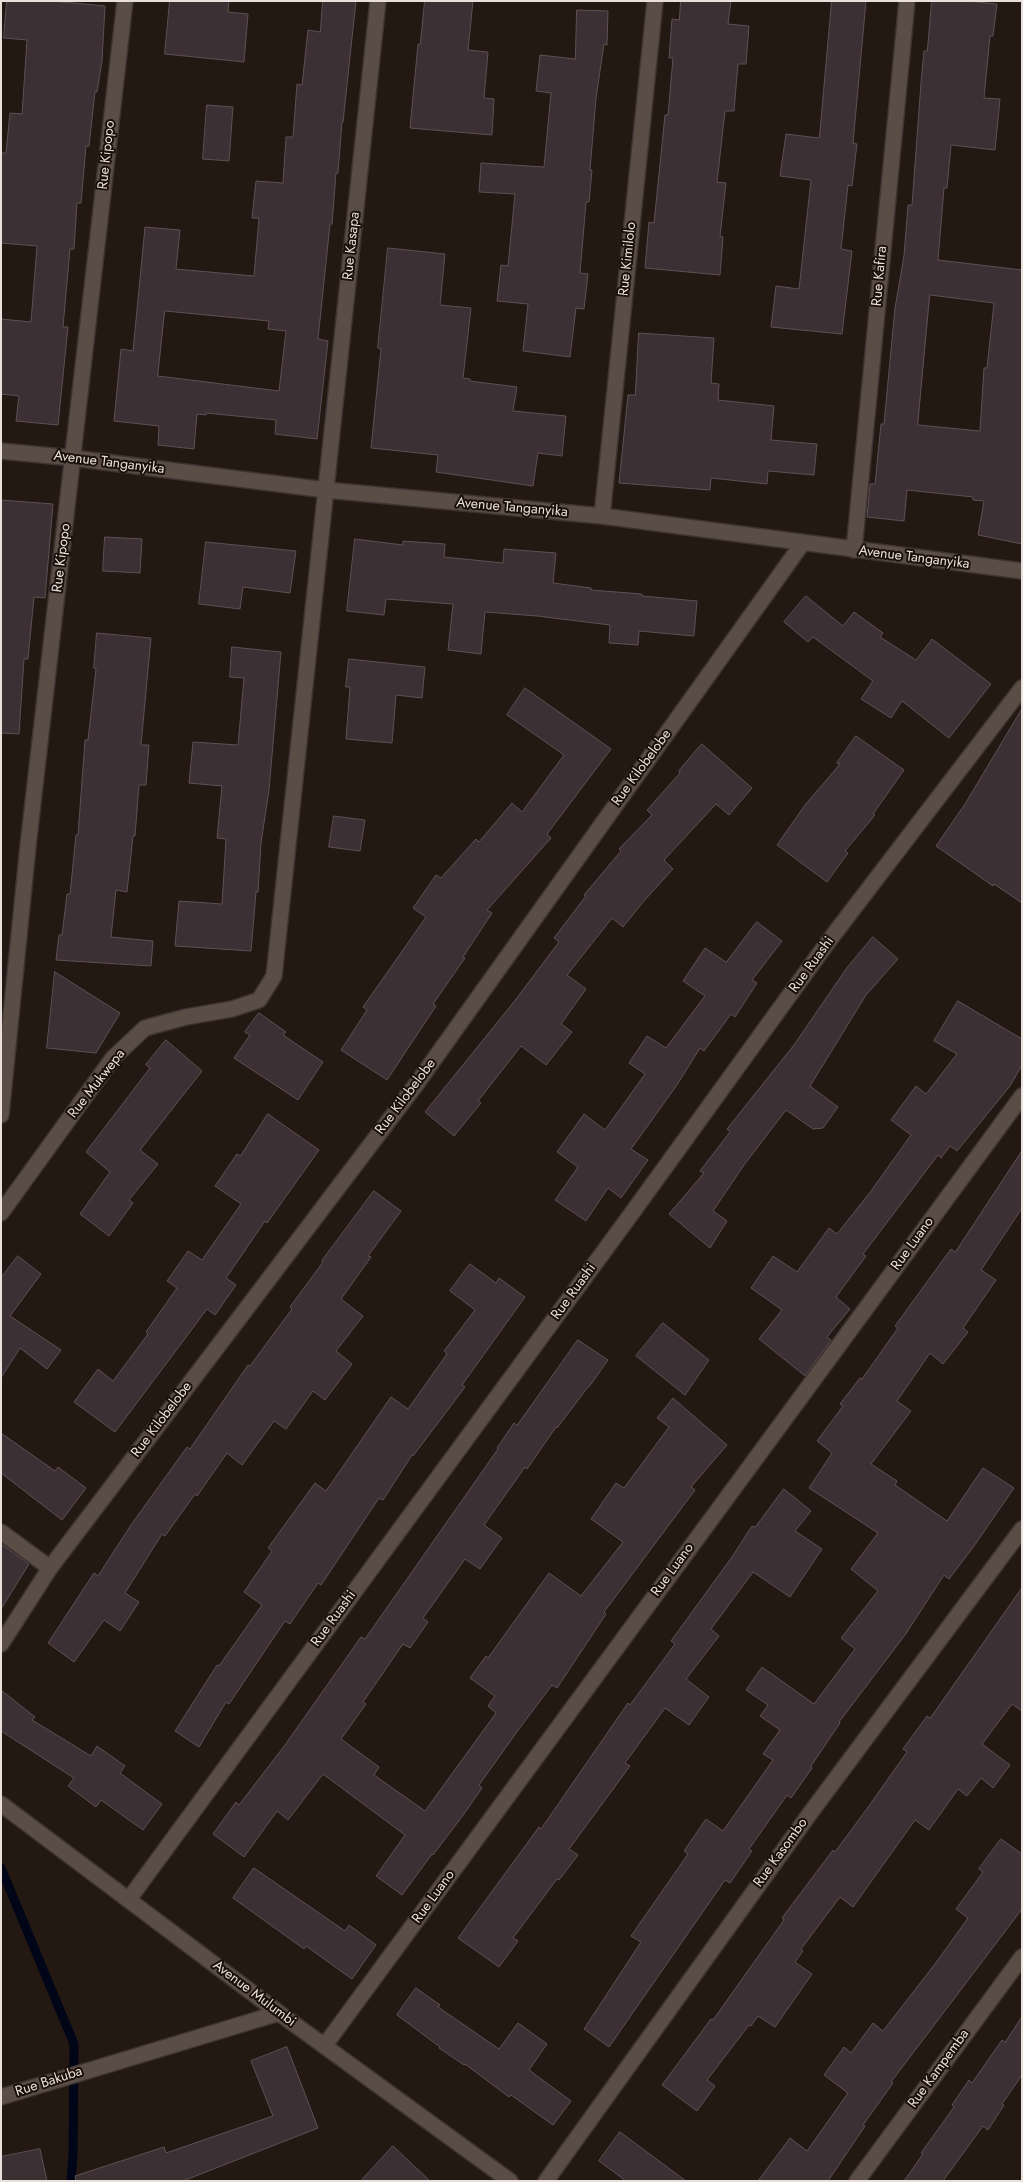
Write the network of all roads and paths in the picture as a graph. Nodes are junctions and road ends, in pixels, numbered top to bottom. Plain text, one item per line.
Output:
1 (125, 1) edge
2 (378, 1) edge
3 (655, 1) edge
4 (907, 1) edge
5 (1, 451) edge
6 (73, 458) junction
7 (326, 490) junction
8 (602, 516) junction
9 (802, 544) junction
10 (854, 550) junction
11 (1022, 571) edge
12 (1022, 688) edge
13 (259, 1000) joint
14 (1022, 1096) edge
15 (1, 1115) edge
16 (1, 1213) edge
17 (1022, 1529) edge
18 (1, 1532) edge
19 (50, 1568) junction
20 (1, 1644) edge
21 (1, 1804) edge
22 (128, 1899) junction
23 (1022, 1957) edge
24 (278, 2013) junction
25 (325, 2045) junction
26 (1, 2097) edge
27 (510, 2181) edge
28 (546, 2181) edge
29 (857, 2181) edge

1 - 6 street, Rue Kipopo
2 - 7 street, Rue Kasapa
3 - 8 street, Rue Kimilolo
4 - 10 street, Rue Kafira
5 - 6 street, Avenue Tanganyika
6 - 7 street, Avenue Tanganyika
6 - 15 street, Rue Kipopo
7 - 8 street, Avenue Tanganyika
7 - 13 street, Rue Kasapa
8 - 9 street, Avenue Tanganyika
9 - 10 street, Avenue Tanganyika
9 - 19 street, Rue Kilobelobe
10 - 11 street, Avenue Tanganyika
12 - 22 street, Rue Ruashi
13 - 16 street, Rue Mukwepa
14 - 25 street, Rue Luano
17 - 28 street, Rue Kasombo
18 - 19 street
19 - 20 street, Rue Kilobelobe
21 - 22 street, Avenue Mulumbi
22 - 24 street, Avenue Mulumbi
23 - 29 street, Rue Kampemba
24 - 25 street, Avenue Mulumbi
24 - 26 street, Rue Bakuba
25 - 27 street, Avenue Mulumbi

